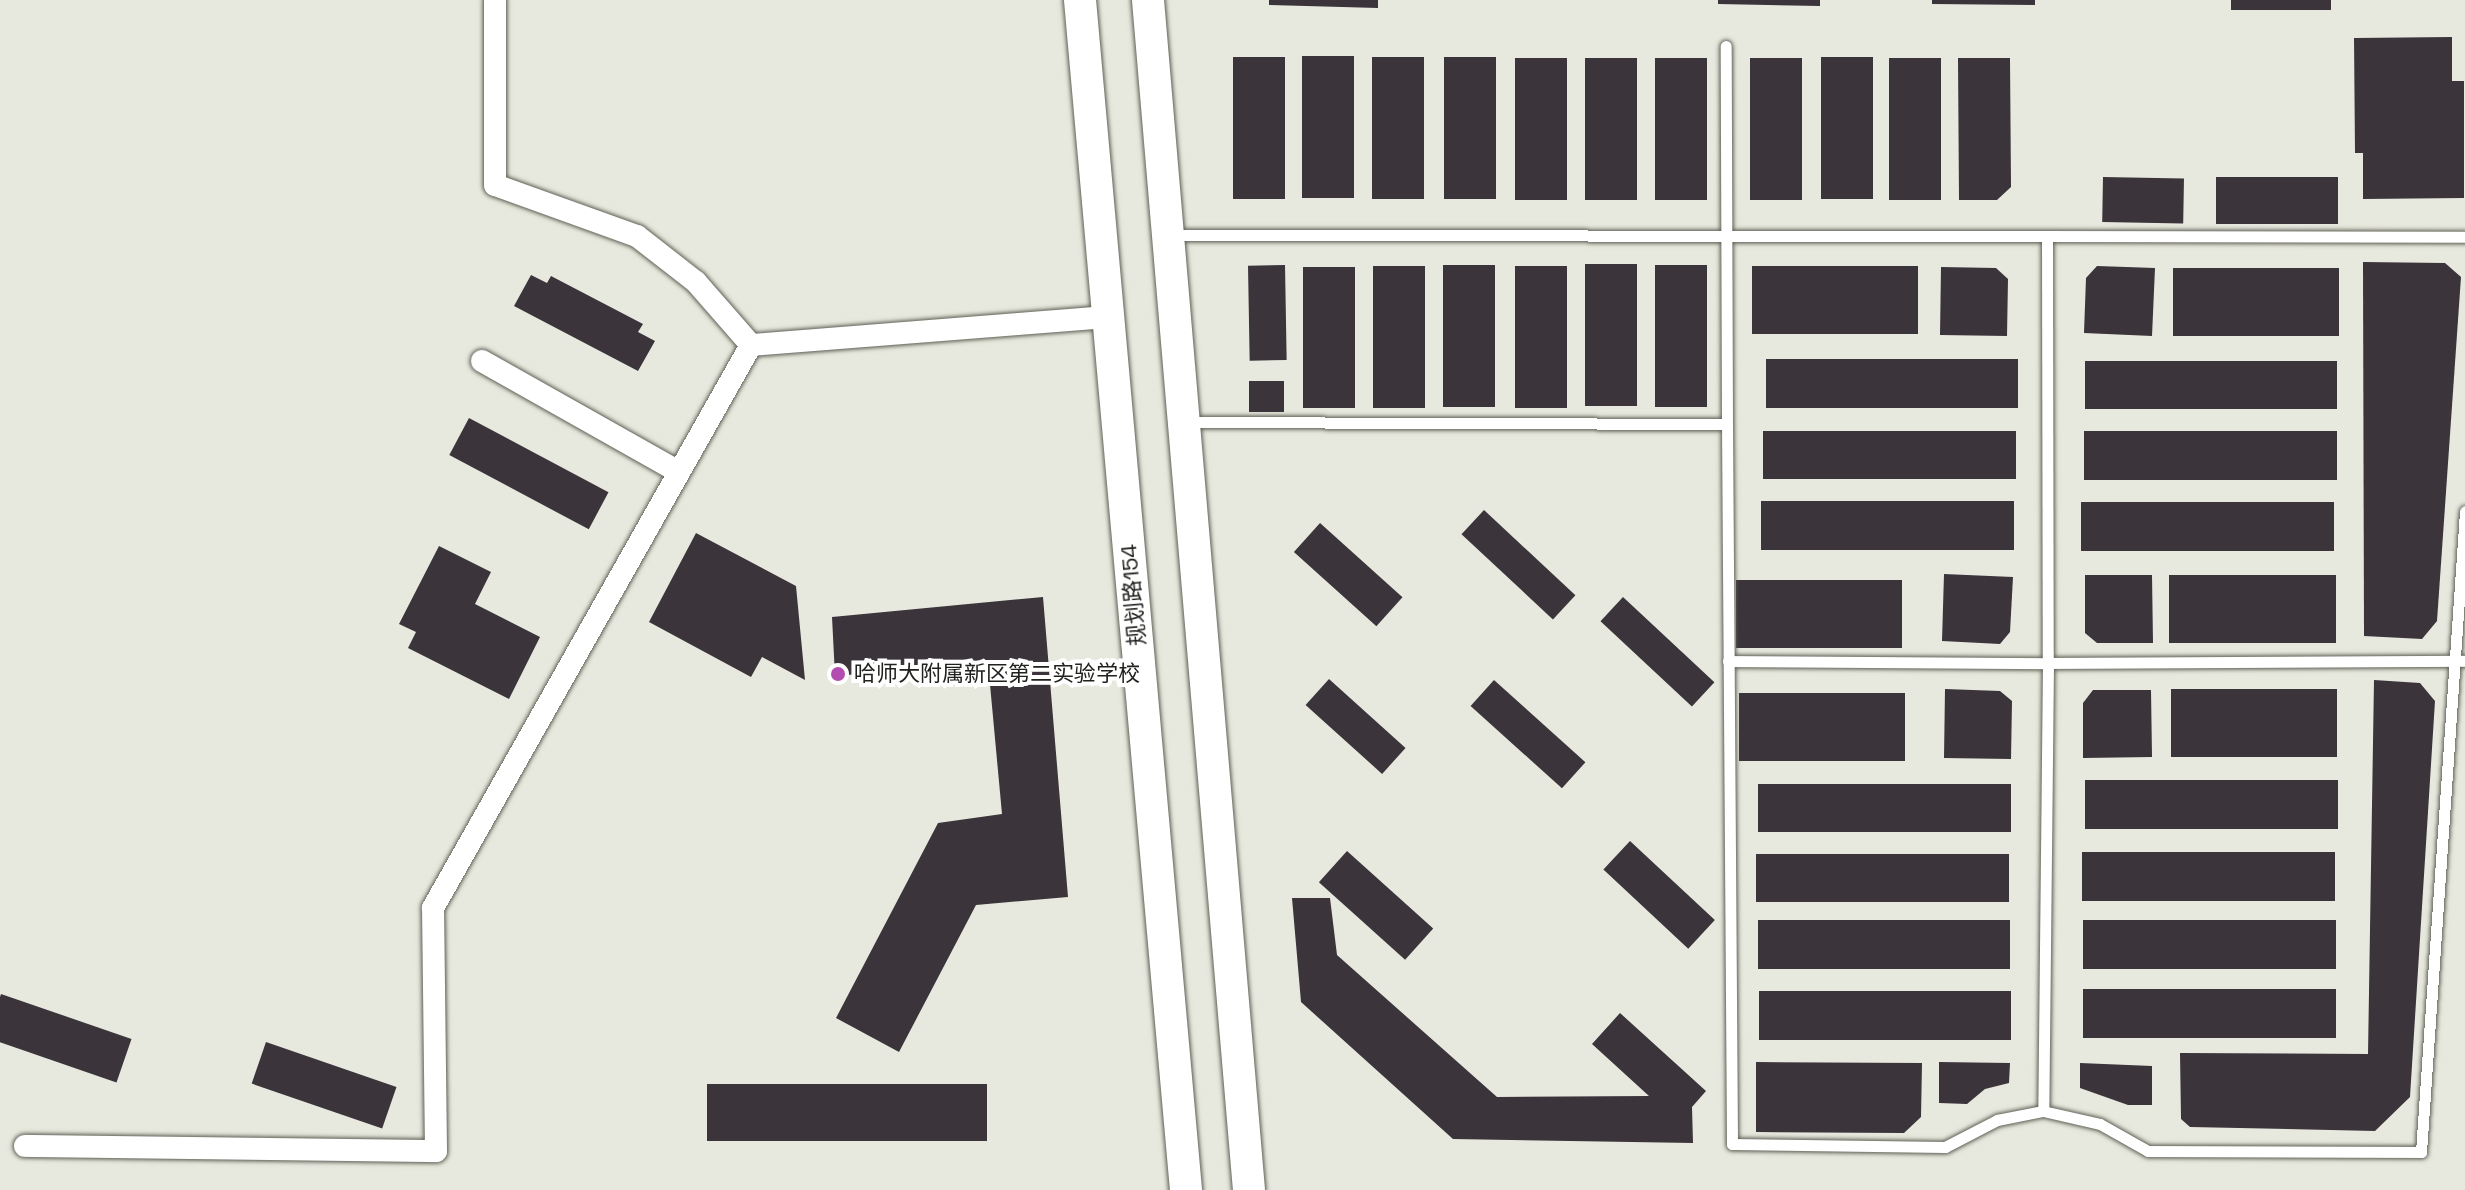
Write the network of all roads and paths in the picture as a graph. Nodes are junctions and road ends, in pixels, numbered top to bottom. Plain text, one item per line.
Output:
1 (495, 0) edge
2 (1080, 0) edge
3 (1148, 0) edge
4 (1726, 46) dead end
5 (1168, 235) junction
6 (1728, 236) junction
7 (2047, 236) junction
8 (2465, 237) edge
9 (1109, 317) junction
10 (751, 345) junction
11 (482, 361) dead end
12 (1184, 422) junction
13 (1727, 424) junction
14 (679, 472) junction
15 (2465, 512) edge
16 (1728, 661) junction
17 (2459, 661) edge
18 (2048, 663) junction
19 (2043, 1111) junction
20 (25, 1146) dead end
21 (1186, 1190) edge
22 (1249, 1190) edge

1 - 10 street
2 - 9 main road, 规划路154
3 - 5 main road
4 - 6 lane
5 - 6 lane
5 - 12 main road
6 - 7 lane
6 - 13 lane
7 - 8 lane
7 - 18 lane
9 - 10 street
9 - 21 main road, 规划路154
10 - 14 street
11 - 14 street
12 - 13 lane
12 - 22 main road
13 - 16 lane
14 - 20 street
15 - 17 lane
16 - 18 lane
16 - 19 lane
17 - 18 lane
17 - 19 lane
18 - 19 lane

